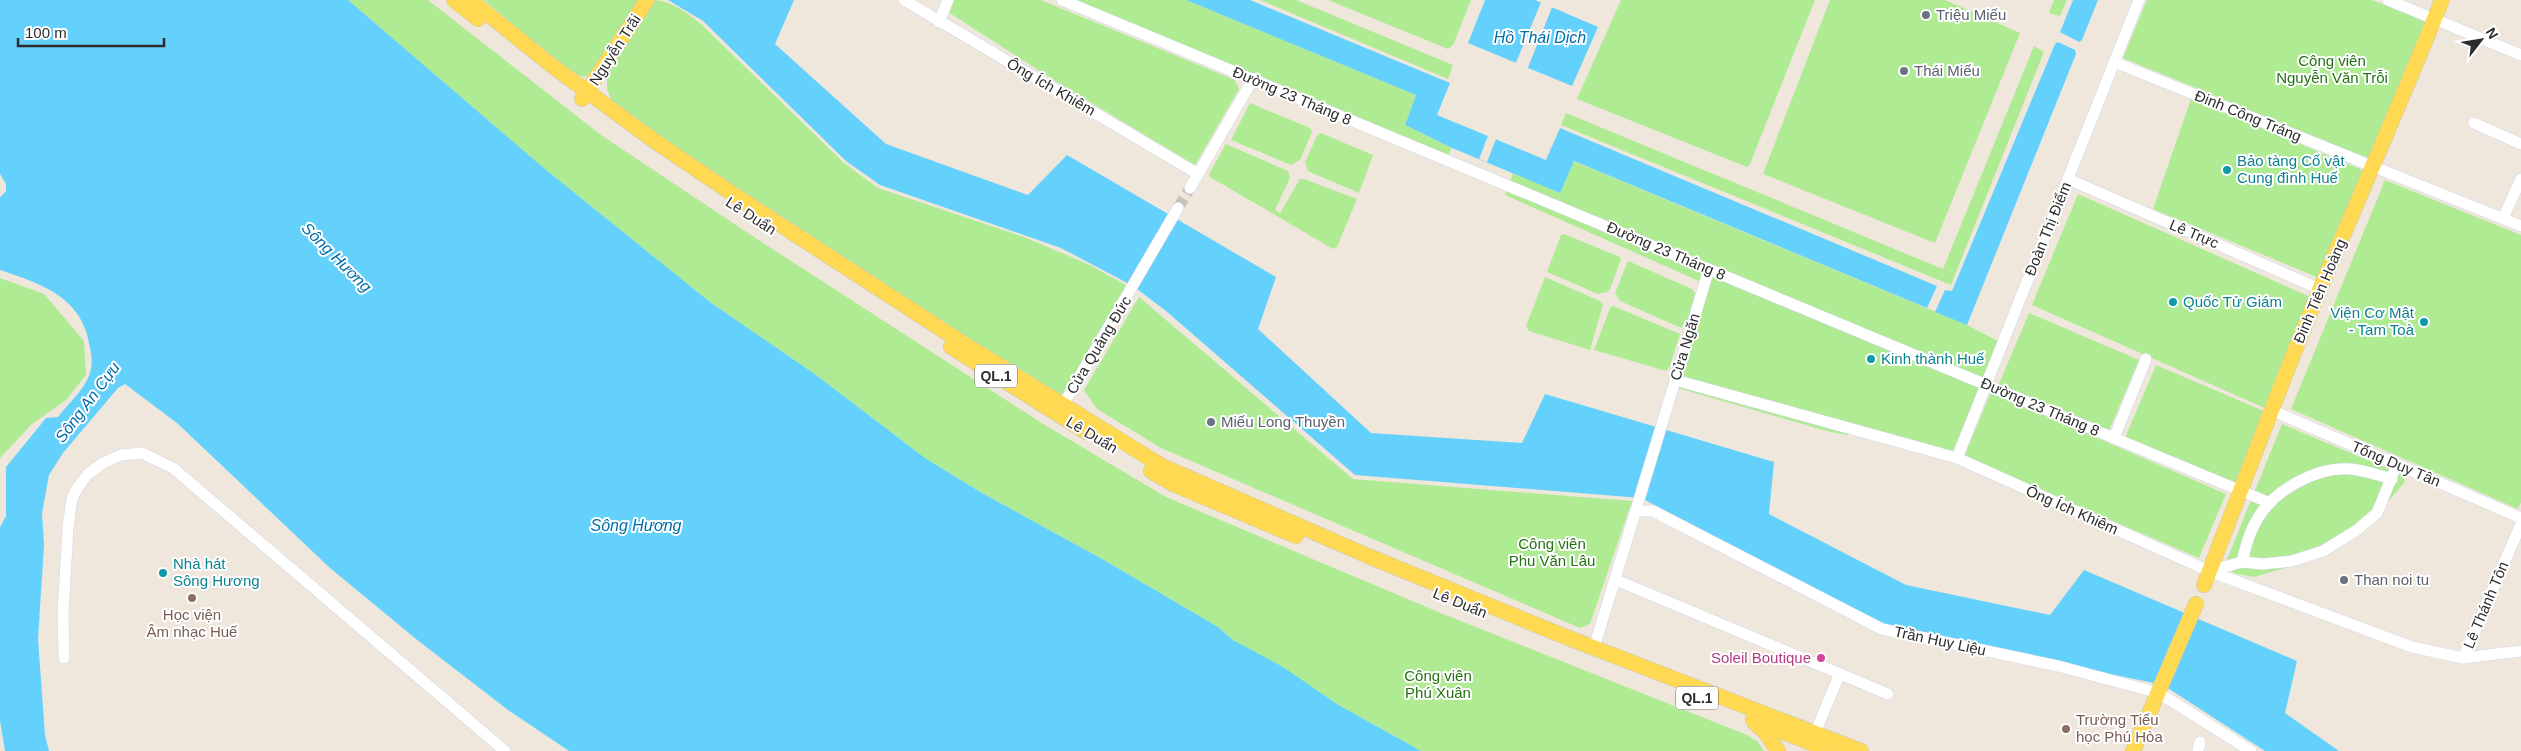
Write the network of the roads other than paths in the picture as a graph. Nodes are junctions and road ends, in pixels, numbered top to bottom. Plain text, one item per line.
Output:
1 (454, 0) edge
2 (470, 0) edge
3 (647, 0) edge
4 (904, 0) edge
5 (948, 0) edge
6 (1062, 0) edge
7 (2139, 0) edge
8 (2388, 0) edge
9 (2442, 0) edge
10 (2434, 18) junction
11 (939, 22) junction
12 (2521, 55) edge
13 (2114, 62) junction
14 (1253, 79) junction
15 (585, 95) junction
16 (2474, 123) dead end
17 (2521, 144) edge
18 (2374, 167) junction
19 (1198, 174) junction
20 (2068, 179) junction
21 (2521, 180) edge
22 (1190, 188) tunnel mouth
23 (1178, 208) tunnel mouth
24 (2503, 218) junction
25 (2521, 226) edge
26 (1709, 269) junction
27 (2320, 289) junction
28 (2146, 359) dead end
29 (1675, 380) junction
30 (1986, 385) junction
31 (1060, 410) junction
32 (2271, 410) junction
33 (2114, 438) junction
34 (1957, 458) junction
35 (2398, 464) junction
36 (2392, 479) junction
37 (2239, 490) junction
38 (2270, 503) junction
39 (1638, 507) junction
40 (2521, 518) edge
41 (2521, 524) edge
42 (2242, 562) junction
43 (2207, 578) junction
44 (1616, 580) junction
45 (2196, 604) dead end
46 (2521, 651) edge
47 (1593, 652) junction
48 (64, 658) dead end
49 (2463, 658) junction
50 (1840, 673) junction
51 (2161, 689) junction
52 (1888, 694) dead end
53 (1746, 716) junction
54 (1805, 738) edge
55 (506, 751) edge
56 (1778, 751) edge
57 (1832, 751) edge
58 (1861, 751) edge
59 (2133, 751) edge
60 (2251, 751) edge

1 - 15 main road, Lê Duẩn / QL.1
2 - 15 main road, Lê Duẩn / QL.1
3 - 15 main road, Nguyễn Trãi
4 - 11 street, Ông Ích Khiêm
5 - 11 street
6 - 14 street, Đường 23 Tháng 8
7 - 13 street, Đoàn Thị Điểm
8 - 10 street
9 - 10 main road, Đinh Tiên Hoàng
10 - 12 street
10 - 18 main road, Đinh Tiên Hoàng
11 - 19 street, Ông Ích Khiêm
13 - 18 street, Đinh Công Tráng
13 - 20 street, Đoàn Thị Điểm
14 - 19 street
14 - 26 street, Đường 23 Tháng 8
15 - 31 main road, Lê Duẩn / QL.1
16 - 17 street
18 - 24 street, Đinh Công Tráng
18 - 27 main road, Đinh Tiên Hoàng
19 - 22 street
20 - 27 street, Lê Trực
20 - 30 street, Đoàn Thị Điểm
21 - 24 street
23 - 31 street, Cửa Quảng Đức
24 - 25 street, Đinh Công Tráng
26 - 29 street, Cửa Ngăn
26 - 30 street, Đường 23 Tháng 8
27 - 32 main road, Đinh Tiên Hoàng
28 - 33 street
29 - 34 street, Ông Ích Khiêm
29 - 39 street, Cửa Ngăn
30 - 33 street, Đường 23 Tháng 8
30 - 34 street, Đoàn Thị Điểm
31 - 47 main road, Lê Duẩn / QL.1
32 - 35 street, Tống Duy Tân
32 - 37 main road, Đinh Tiên Hoàng
33 - 37 street, Đường 23 Tháng 8
34 - 43 street, Ông Ích Khiêm
35 - 36 street
35 - 40 street, Tống Duy Tân
36 - 38 street
36 - 42 street
37 - 38 street, Đường 23 Tháng 8
37 - 43 main road, Đinh Tiên Hoàng
38 - 42 street
39 - 44 street
39 - 51 street, Trần Huy Liệu
41 - 49 street, Lê Thánh Tôn
42 - 43 street
43 - 49 street, Ông Ích Khiêm
44 - 47 street
44 - 50 street
45 - 51 main road
46 - 49 street, Ông Ích Khiêm
47 - 53 main road, Lê Duẩn / QL.1
47 - 54 main road, Lê Duẩn / QL.1
48 - 55 street
50 - 52 street
50 - 54 street
51 - 59 main road
51 - 60 street, Trần Huy Liệu
53 - 54 main road, Lê Duẩn / QL.1
53 - 56 main road, QL.1
54 - 57 main road
54 - 58 main road

